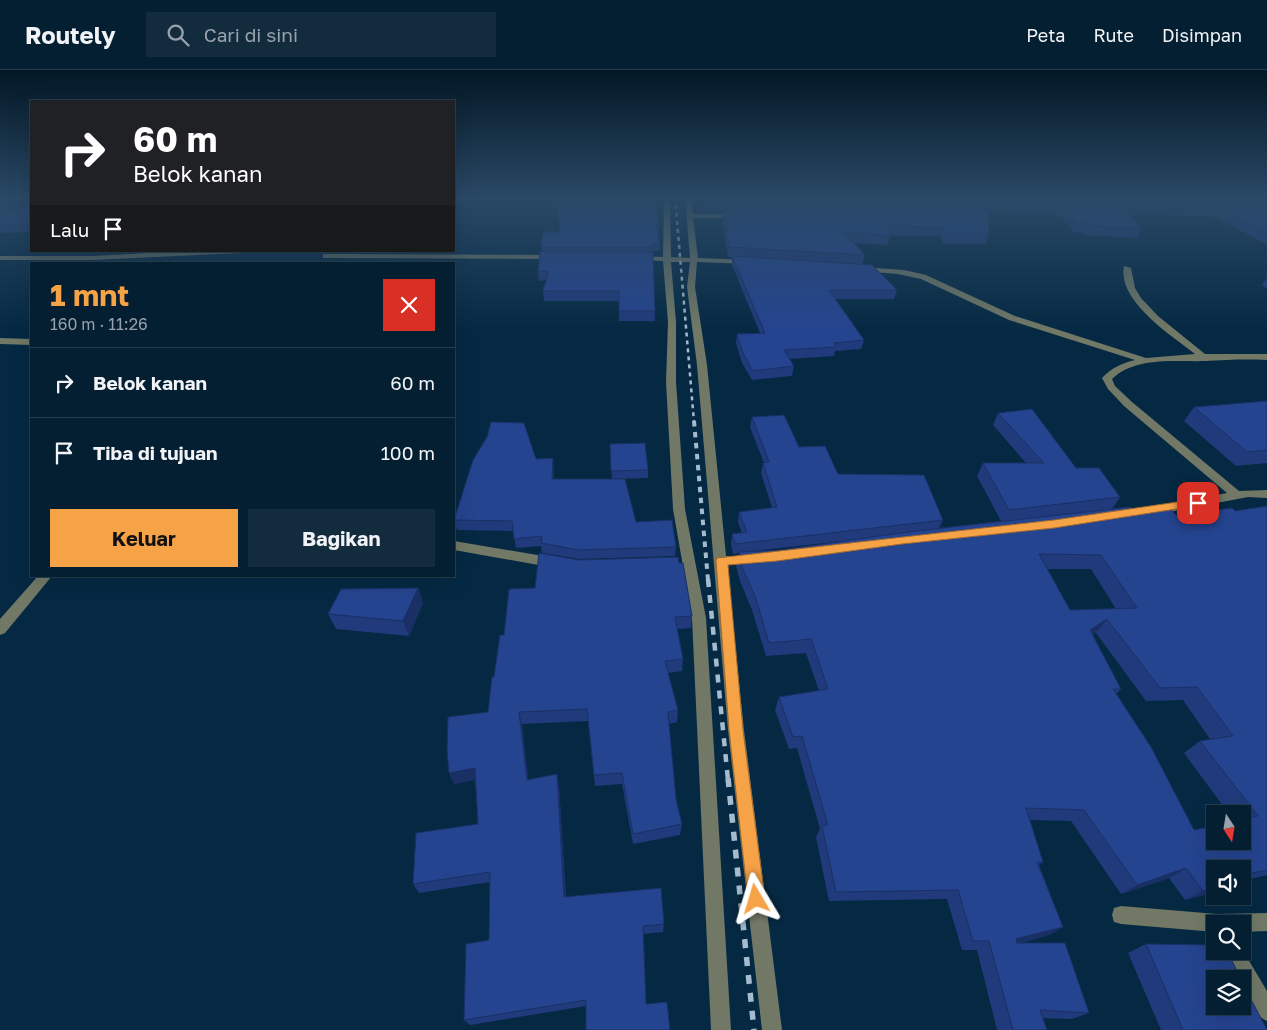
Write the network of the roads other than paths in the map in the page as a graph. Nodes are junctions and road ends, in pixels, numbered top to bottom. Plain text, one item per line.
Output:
1 (667, 242) edge
2 (692, 242) edge
3 (219, 252) edge
4 (328, 254) edge
5 (569, 257) edge
6 (0, 258) edge
7 (628, 258) edge
8 (666, 258) junction
9 (694, 258) junction
10 (761, 262) edge
11 (848, 267) edge
12 (1127, 268) dead end
13 (0, 341) edge
14 (30, 342) edge
15 (1267, 357) edge
16 (1205, 358) junction
17 (1143, 360) junction
18 (1267, 494) edge
19 (1237, 495) junction
20 (1140, 512) edge
21 (455, 545) edge
22 (768, 558) edge
23 (721, 561) junction
24 (572, 565) edge
25 (45, 577) edge
26 (0, 629) edge
27 (1121, 915) dead end
28 (1267, 922) edge
29 (1206, 923) edge
30 (1251, 923) edge
31 (1238, 960) edge
32 (1267, 1011) edge
33 (721, 1030) edge
34 (772, 1030) edge

1 - 8 street
2 - 9 street
3 - 6 street
4 - 5 street
7 - 8 street
8 - 9 street
8 - 33 street
9 - 10 street
9 - 23 street
11 - 17 street
12 - 16 street
13 - 14 street
15 - 16 street
16 - 17 street
17 - 19 street
18 - 19 street
19 - 20 street
21 - 24 street
22 - 23 street
23 - 34 street
25 - 26 street
27 - 29 street
28 - 30 street
31 - 32 street

